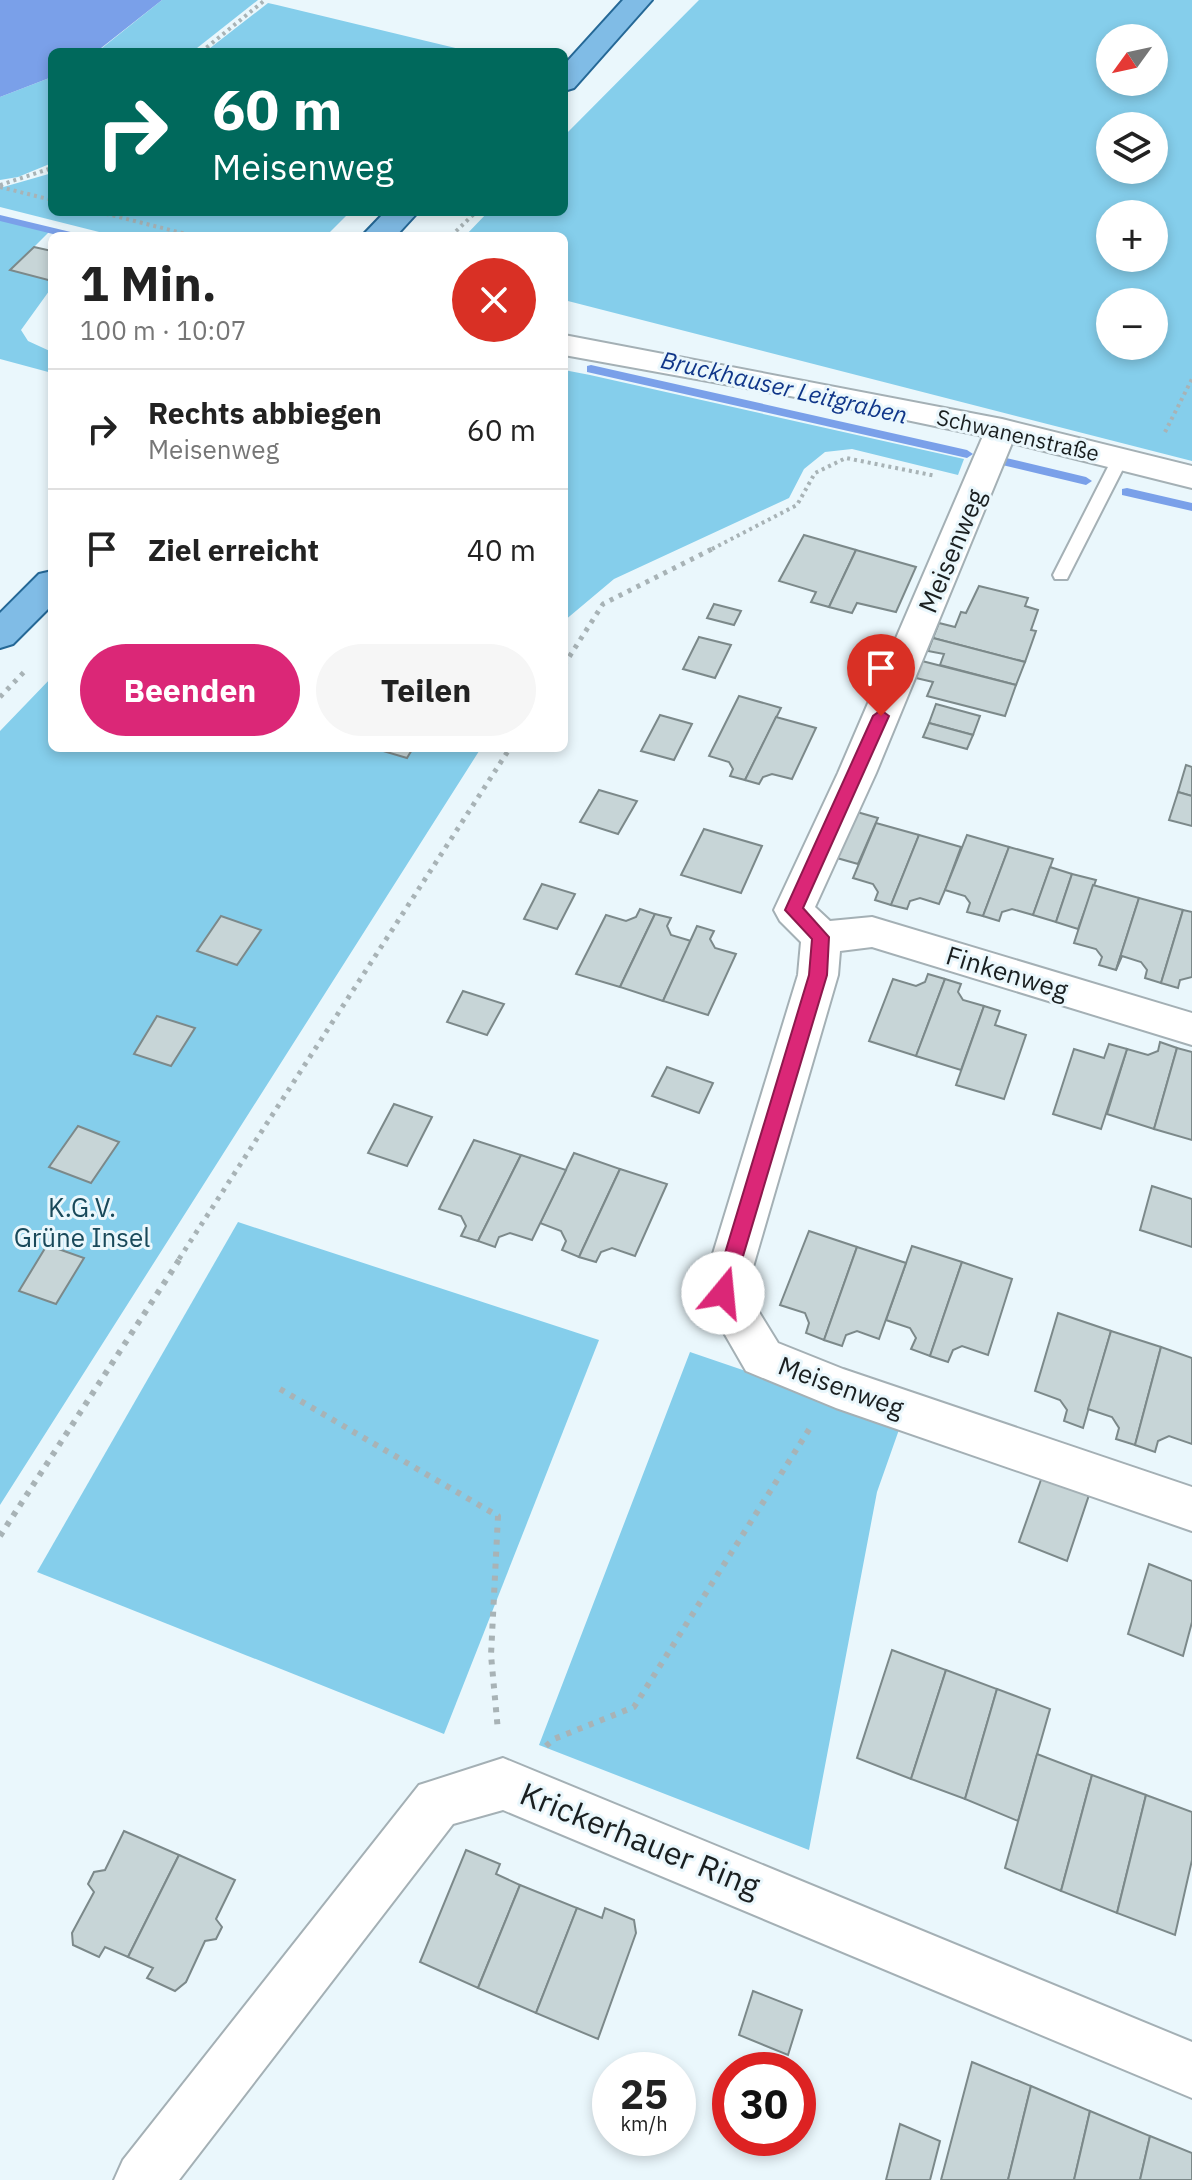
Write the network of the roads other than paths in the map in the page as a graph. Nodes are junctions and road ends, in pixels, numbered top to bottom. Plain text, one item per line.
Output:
1 (626, 0) edge
2 (638, 0) edge
3 (568, 52) edge
4 (568, 78) edge
5 (424, 226) edge
6 (396, 232) edge
7 (568, 323) edge
8 (568, 346) edge
9 (749, 377) junction
10 (1002, 429) junction
11 (1134, 462) junction
12 (1192, 477) edge
13 (1061, 575) dead end
14 (48, 587) edge
15 (0, 635) edge
16 (821, 937) junction
17 (1192, 1029) edge
18 (1192, 1509) edge
19 (1192, 2070) edge
20 (143, 2180) edge

1 - 3 main road
2 - 4 main road
5 - 6 main road
7 - 9 street, Schwanenstraße
8 - 9 street, Schwanenstraße
9 - 10 street, Schwanenstraße
10 - 11 street, Schwanenstraße
10 - 16 street, Meisenweg
11 - 12 street, Schwanenstraße
11 - 13 lane
14 - 15 main road
16 - 17 street, Finkenweg
16 - 18 street, Meisenweg
19 - 20 street, Krickerhauer Ring

